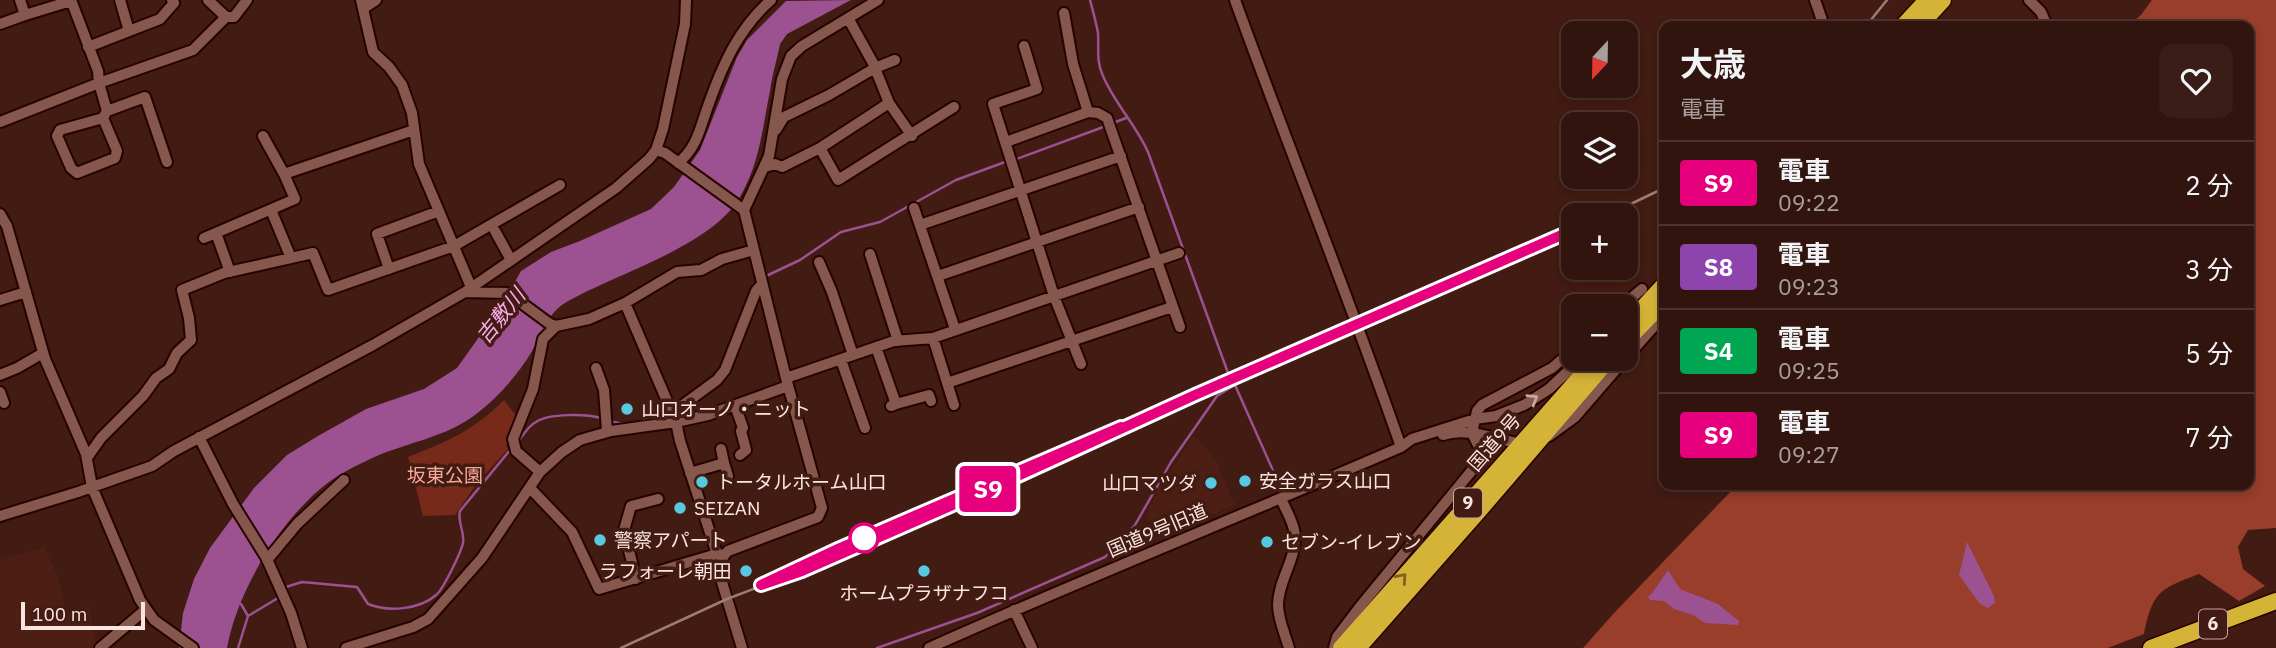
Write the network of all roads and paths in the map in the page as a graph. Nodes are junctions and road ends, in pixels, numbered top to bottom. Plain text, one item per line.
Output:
1 (20, 0) edge
2 (120, 0) edge
3 (208, 0) edge
4 (247, 0) edge
5 (376, 0) edge
6 (686, 0) edge
7 (771, 0) edge
8 (877, 0) edge
9 (1235, 0) edge
10 (1815, 0) edge
11 (1927, 0) edge
12 (1943, 0) edge
13 (2029, 0) edge
14 (71, 1) edge
15 (175, 1) edge
16 (362, 4) edge
17 (1064, 13) dead end
18 (25, 15) junction
19 (226, 17) junction
20 (848, 18) junction
21 (1822, 21) edge
22 (1908, 21) edge
23 (1924, 21) edge
24 (2045, 21) edge
25 (0, 24) edge
26 (129, 31) junction
27 (1024, 46) dead end
28 (88, 47) junction
29 (895, 61) dead end
30 (875, 68) junction
31 (99, 83) junction
32 (889, 103) junction
33 (954, 107) dead end
34 (1088, 112) junction
35 (105, 114) junction
36 (0, 122) edge
37 (414, 130) junction
38 (773, 135) junction
39 (263, 136) dead end
40 (912, 136) junction
41 (1006, 142) junction
42 (820, 148) junction
43 (656, 150) junction
44 (1121, 156) junction
45 (167, 162) dead end
46 (678, 163) junction
47 (765, 167) junction
48 (284, 174) junction
49 (560, 185) dead end
50 (1019, 191) junction
51 (1139, 207) junction
52 (741, 208) junction
53 (914, 208) dead end
54 (271, 209) junction
55 (439, 211) junction
56 (0, 214) edge
57 (920, 225) junction
58 (495, 231) dead end
59 (216, 233) junction
60 (204, 238) dead end
61 (1038, 242) junction
62 (454, 246) junction
63 (754, 250) junction
64 (1179, 253) dead end
65 (870, 254) dead end
66 (291, 258) junction
67 (512, 260) junction
68 (1157, 261) junction
69 (819, 262) dead end
70 (389, 269) junction
71 (230, 272) junction
72 (938, 276) junction
73 (762, 284) junction
74 (1642, 289) dead end
75 (468, 290) junction
76 (26, 292) junction
77 (1636, 294) edge
78 (1659, 295) edge
79 (1054, 296) junction
80 (1659, 296) edge
81 (1659, 297) edge
82 (0, 300) edge
83 (625, 303) junction
84 (1172, 307) junction
85 (1638, 308) edge
86 (1638, 315) edge
87 (1659, 321) edge
88 (553, 325) junction
89 (1638, 325) edge
90 (1180, 327) dead end
91 (955, 329) junction
92 (933, 338) junction
93 (898, 341) junction
94 (1072, 342) junction
95 (1638, 344) edge
96 (876, 347) junction
97 (43, 353) junction
98 (853, 355) junction
99 (841, 359) junction
100 (1561, 361) edge
101 (1081, 364) dead end
102 (596, 368) dead end
103 (1568, 371) edge
104 (1585, 371) edge
105 (1599, 371) edge
106 (1614, 371) edge
107 (0, 374) edge
108 (787, 382) junction
109 (947, 383) junction
110 (929, 395) dead end
111 (735, 405) junction
112 (954, 405) dead end
113 (674, 417) junction
114 (1475, 419) junction
115 (865, 428) dead end
116 (607, 432) junction
117 (1472, 433) junction
118 (199, 437) junction
119 (1547, 437) dead end
120 (1513, 442) dead end
121 (1401, 447) junction
122 (721, 449) dead end
123 (740, 455) dead end
124 (87, 458) junction
125 (724, 463) junction
126 (540, 472) junction
127 (690, 472) junction
128 (729, 476) dead end
129 (344, 480) dead end
130 (92, 487) junction
131 (530, 488) junction
132 (658, 499) dead end
133 (1281, 499) junction
134 (0, 516) edge
135 (720, 555) junction
136 (267, 559) junction
137 (636, 579) junction
138 (2276, 604) edge
139 (145, 610) junction
140 (1014, 610) junction
141 (100, 648) edge
142 (193, 648) edge
143 (302, 648) edge
144 (346, 648) edge
145 (742, 648) edge
146 (929, 648) edge
147 (1032, 648) edge
148 (1289, 648) edge
149 (1334, 648) edge
150 (1341, 648) edge
151 (1358, 648) edge
152 (2151, 648) edge
153 (2161, 648) edge

1 - 18 street
2 - 26 street
3 - 19 street
4 - 19 street
5 - 16 street
6 - 43 street
7 - 46 street
8 - 20 street
9 - 121 street
10 - 21 street
11 - 22 highway
12 - 23 highway
13 - 24 street
14 - 18 street
14 - 28 street
15 - 26 street
16 - 37 street
17 - 34 street
18 - 25 street
19 - 31 street
20 - 30 street
20 - 38 street
26 - 28 street
27 - 41 street
28 - 31 street
29 - 30 street
30 - 32 street
30 - 38 street
31 - 35 street
31 - 36 street
32 - 40 street
32 - 42 street
33 - 40 street
34 - 41 street
34 - 44 street
35 - 35 street
35 - 45 street
37 - 48 street
37 - 55 street
38 - 47 street
39 - 48 street
40 - 42 street
41 - 50 street
42 - 47 street
43 - 46 street
43 - 67 street
44 - 50 street
44 - 51 street
46 - 52 street
47 - 52 street
48 - 54 street
49 - 62 street
50 - 57 street
50 - 61 street
51 - 61 street
51 - 68 street
52 - 63 street
53 - 57 street
54 - 59 street
54 - 66 street
55 - 62 street
55 - 70 street
56 - 76 street
57 - 72 street
58 - 67 street
59 - 60 street
59 - 71 street
61 - 72 street
61 - 79 street
62 - 70 street
62 - 75 street
63 - 73 street
63 - 83 street
64 - 68 street
65 - 93 street
66 - 70 street
66 - 71 street
67 - 75 street
68 - 79 street
68 - 84 street
69 - 98 street
71 - 124 street
72 - 91 street
73 - 108 street
73 - 113 street
74 - 77 street
75 - 88 street
75 - 118 street
76 - 82 street
76 - 97 street
78 - 85 street
79 - 91 street
79 - 94 street
80 - 86 highway
81 - 89 highway
83 - 88 street
83 - 113 street
84 - 90 street
84 - 94 street
87 - 95 street
88 - 126 street
91 - 92 street
92 - 93 street
92 - 109 street
93 - 96 street
94 - 101 street
94 - 109 street
96 - 98 street
96 - 110 street
97 - 107 street
97 - 124 street
98 - 99 street
99 - 108 street
99 - 115 street
100 - 114 street
102 - 116 street
114 -> 103 street, 国道9号旧道
150 -> 104 highway, 国道9号 / 9
105 - 151 highway, 国道9号 / 9
106 - 119 street
108 - 111 street
108 - 135 street
109 - 112 street
111 - 113 street
111 - 123 street
113 - 116 street
113 - 127 street
114 - 117 street
114 - 121 street, 国道9号旧道
116 - 126 street
117 - 120 street, 国道9号旧道
117 - 121 street, 国道9号旧道
117 - 149 street
118 - 130 street
118 - 136 street
121 - 133 street, 国道9号旧道
122 - 125 street
124 - 130 street
125 - 127 street
125 - 128 street
126 - 131 street
127 - 135 street
129 - 136 street
130 - 134 street
130 - 139 street
131 - 137 street
131 - 144 street
132 - 137 street
133 - 140 street, 国道9号旧道
133 - 148 street
135 - 137 street
135 - 145 street
136 - 143 street
138 - 152 highway, 6
138 - 153 highway, 6
139 - 141 street
139 - 142 street
140 - 146 street, 国道9号旧道
140 - 147 street

